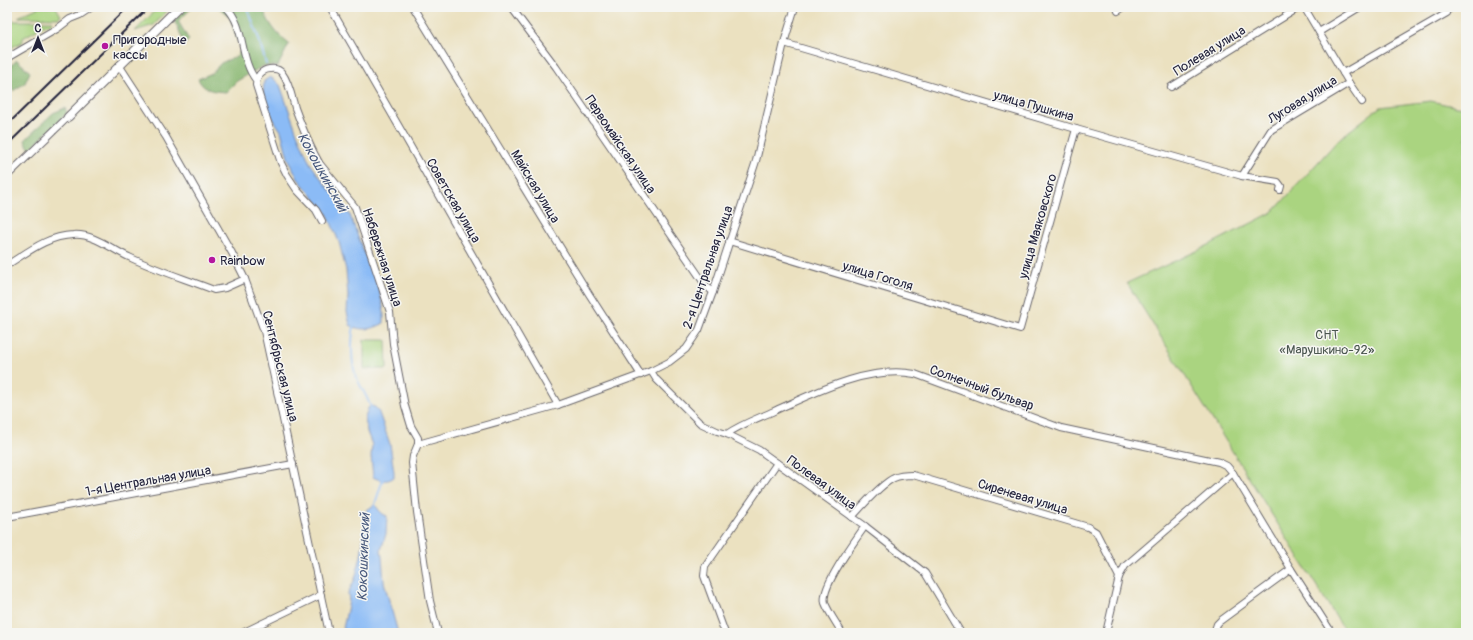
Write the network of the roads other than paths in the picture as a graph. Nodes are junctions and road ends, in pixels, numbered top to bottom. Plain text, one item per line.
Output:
1 (92, 7) edge
2 (179, 7) edge
3 (226, 7) edge
4 (330, 7) edge
5 (413, 7) edge
6 (511, 7) edge
7 (795, 7) edge
8 (1124, 7) edge
9 (1300, 7) edge
10 (1304, 7) edge
11 (1360, 7) edge
12 (1118, 11) dead end
13 (1447, 13) dead end
14 (1319, 32) junction
15 (784, 43) junction
16 (7, 57) edge
17 (119, 65) junction
18 (1343, 73) junction
19 (257, 78) junction
20 (1349, 83) junction
21 (1171, 87) dead end
22 (1362, 102) dead end
23 (68, 117) joint
24 (1076, 129) junction
25 (7, 176) edge
26 (1242, 176) junction
27 (1280, 190) dead end
28 (322, 221) dead end
29 (729, 242) junction
30 (7, 265) edge
31 (245, 279) junction
32 (713, 292) junction
33 (1020, 330) joint
34 (651, 371) junction
35 (641, 375) junction
36 (558, 405) junction
37 (727, 434) junction
38 (418, 444) junction
39 (777, 463) junction
40 (293, 464) junction
41 (1233, 472) junction
42 (7, 517) edge
43 (852, 517) junction
44 (865, 526) junction
45 (1291, 569) junction
46 (1119, 576) junction
47 (321, 595) junction
48 (242, 633) edge
49 (329, 633) edge
50 (438, 633) edge
51 (725, 633) edge
52 (842, 633) edge
53 (961, 633) edge
54 (1106, 633) edge
55 (1214, 633) edge
56 (1332, 633) edge

1 - 16 street
2 - 17 street
3 - 19 street
4 - 36 street, Советская улица
5 - 35 street, Майская улица
6 - 32 street, Первомайская улица
7 - 15 street, 2-я Центральная улица
8 - 12 street
9 - 21 street, Полевая улица
10 - 14 street
11 - 14 street
13 - 18 street, Луговая улица
14 - 18 street
15 - 24 street, улица Пушкина
15 - 29 street, 2-я Центральная улица
17 - 23 street
17 - 31 street, Сентябрьская улица
18 - 20 street
19 - 28 street
19 - 38 street, Набережная улица
20 - 22 street
20 - 26 street, Луговая улица
23 - 25 street
24 - 26 street, улица Пушкина
24 - 33 street, улица Маяковского
26 - 27 street, улица Пушкина
29 - 32 street, 2-я Центральная улица
29 - 33 street, улица Гоголя
30 - 31 street
31 - 40 street, Сентябрьская улица
32 - 34 street, 2-я Центральная улица
34 - 35 street, 2-я Центральная улица
34 - 37 street, Полевая улица
35 - 36 street, 2-я Центральная улица
36 - 38 street, 2-я Центральная улица
37 - 39 street, Полевая улица
37 - 41 street, Солнечный бульвар
38 - 50 street
39 - 43 street, Полевая улица
39 - 51 street
40 - 42 street, 1-я Центральная улица
40 - 47 street, Сентябрьская улица
41 - 45 street
41 - 46 street
43 - 44 street, Полевая улица
43 - 46 street, Сиреневая улица
44 - 52 street
44 - 53 street, Полевая улица
45 - 55 street
45 - 56 street
46 - 54 street
47 - 48 street
47 - 49 street, Сентябрьская улица

